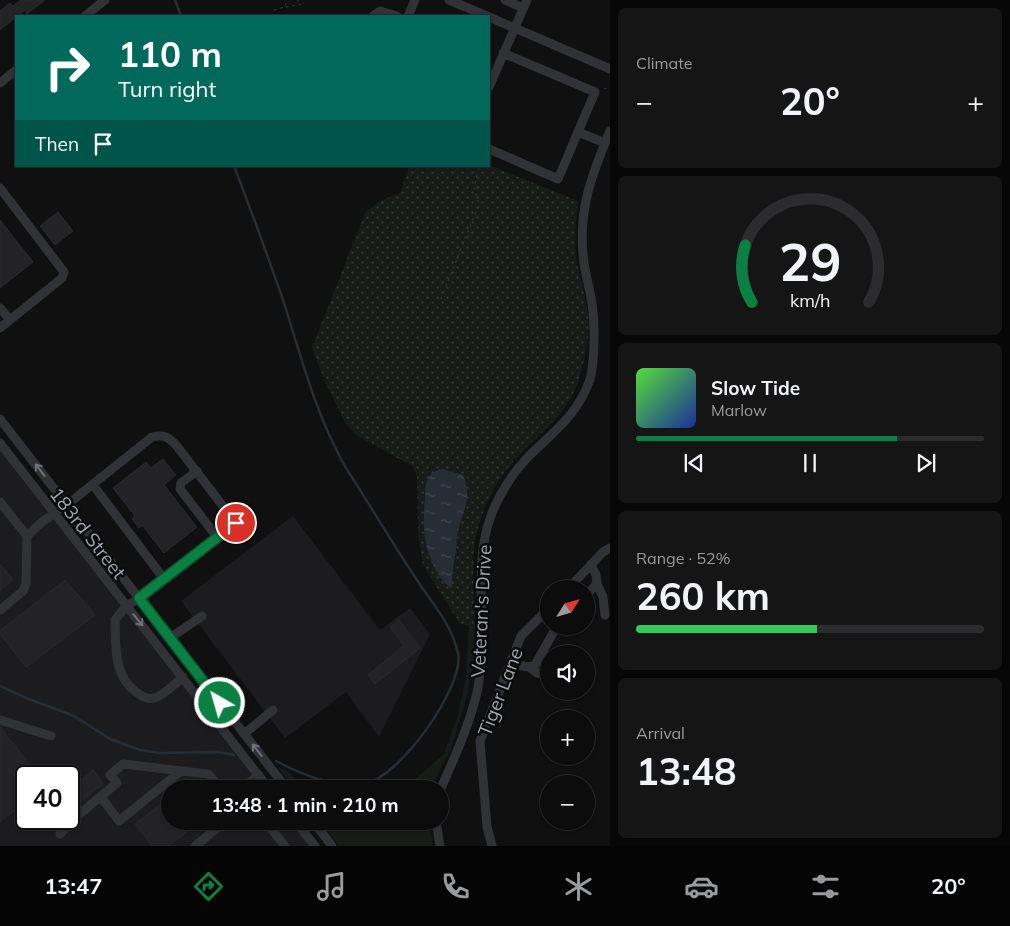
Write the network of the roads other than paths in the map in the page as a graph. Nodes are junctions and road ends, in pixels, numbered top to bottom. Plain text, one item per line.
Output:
1 (106, 0) edge
2 (414, 0) edge
3 (450, 0) edge
4 (505, 0) edge
5 (525, 4) edge
6 (86, 15) edge
7 (374, 15) edge
8 (394, 15) edge
9 (408, 15) edge
10 (484, 15) edge
11 (490, 18) edge
12 (514, 28) junction
13 (503, 53) junction
14 (610, 69) edge
15 (15, 71) edge
16 (0, 83) edge
17 (490, 85) edge
18 (610, 131) edge
19 (578, 132) junction
20 (605, 143) junction
21 (490, 149) edge
22 (0, 188) edge
23 (0, 308) edge
24 (10, 320) junction
25 (0, 328) edge
26 (0, 419) edge
27 (0, 443) edge
28 (196, 471) junction
29 (93, 485) junction
30 (0, 502) edge
31 (66, 504) junction
32 (54, 513) junction
33 (26, 536) junction
34 (217, 537) junction
35 (610, 548) edge
36 (592, 564) junction
37 (164, 579) junction
38 (577, 580) edge
39 (597, 584) joint
40 (139, 598) junction
41 (126, 606) junction
42 (0, 610) edge
43 (606, 615) dead end
44 (202, 616) dead end
45 (540, 617) edge
46 (552, 635) edge
47 (170, 638) junction
48 (510, 664) junction
49 (529, 668) junction
50 (540, 674) edge
51 (182, 677) junction
52 (273, 710) dead end
53 (0, 720) edge
54 (244, 734) junction
55 (51, 736) dead end
56 (181, 771) junction
57 (259, 775) junction
58 (214, 780) edge
59 (253, 780) edge
60 (262, 780) edge
61 (280, 780) edge
62 (444, 780) edge
63 (101, 797) junction
64 (215, 830) edge
65 (272, 830) edge
66 (302, 830) edge
67 (320, 830) edge
68 (437, 830) edge
69 (60, 834) dead end
70 (195, 846) edge
71 (285, 846) edge
72 (315, 846) edge
73 (332, 846) edge
74 (440, 846) edge
75 (492, 846) edge

1 - 6 street
2 - 9 street
3 - 10 street
4 - 5 street
5 - 12 street
7 - 8 street
11 - 12 street
12 - 13 street
12 - 14 street
13 - 17 street
13 - 19 street
15 - 16 street
18 - 20 street, Veteran's Drive
19 - 20 street
19 - 21 street
20 - 62 street, Veteran's Drive
22 - 24 street
23 - 24 street
24 - 25 street
31 -> 26 street, 183rd Street
27 - 32 street, 183rd Street
28 - 29 street
28 - 34 street
28 - 34 street
29 - 31 street
29 - 37 street
30 - 33 street
31 - 32 street
31 - 40 street, 183rd Street
32 - 33 street
32 - 41 street, 183rd Street
33 - 42 street
34 - 37 street
35 - 36 street
36 - 38 street
36 - 39 street
37 - 40 street
39 - 43 street
40 - 41 street
40 - 47 street, 183rd Street
41 -> 51 street, 183rd Street
41 - 51 street
44 - 47 street
45 - 48 street, Tiger Lane
46 - 49 street
47 - 54 street, 183rd Street
48 - 49 street
48 - 75 street, Tiger Lane
49 - 50 street
51 - 57 street, 183rd Street
52 - 54 street
53 - 55 street
61 -> 54 street, 183rd Street
56 - 58 street
56 - 63 street
56 - 63 street
57 - 59 street
57 - 60 street, 183rd Street
63 - 69 street
64 - 70 street
65 - 71 street
66 - 72 street
67 - 73 street
68 - 74 street

